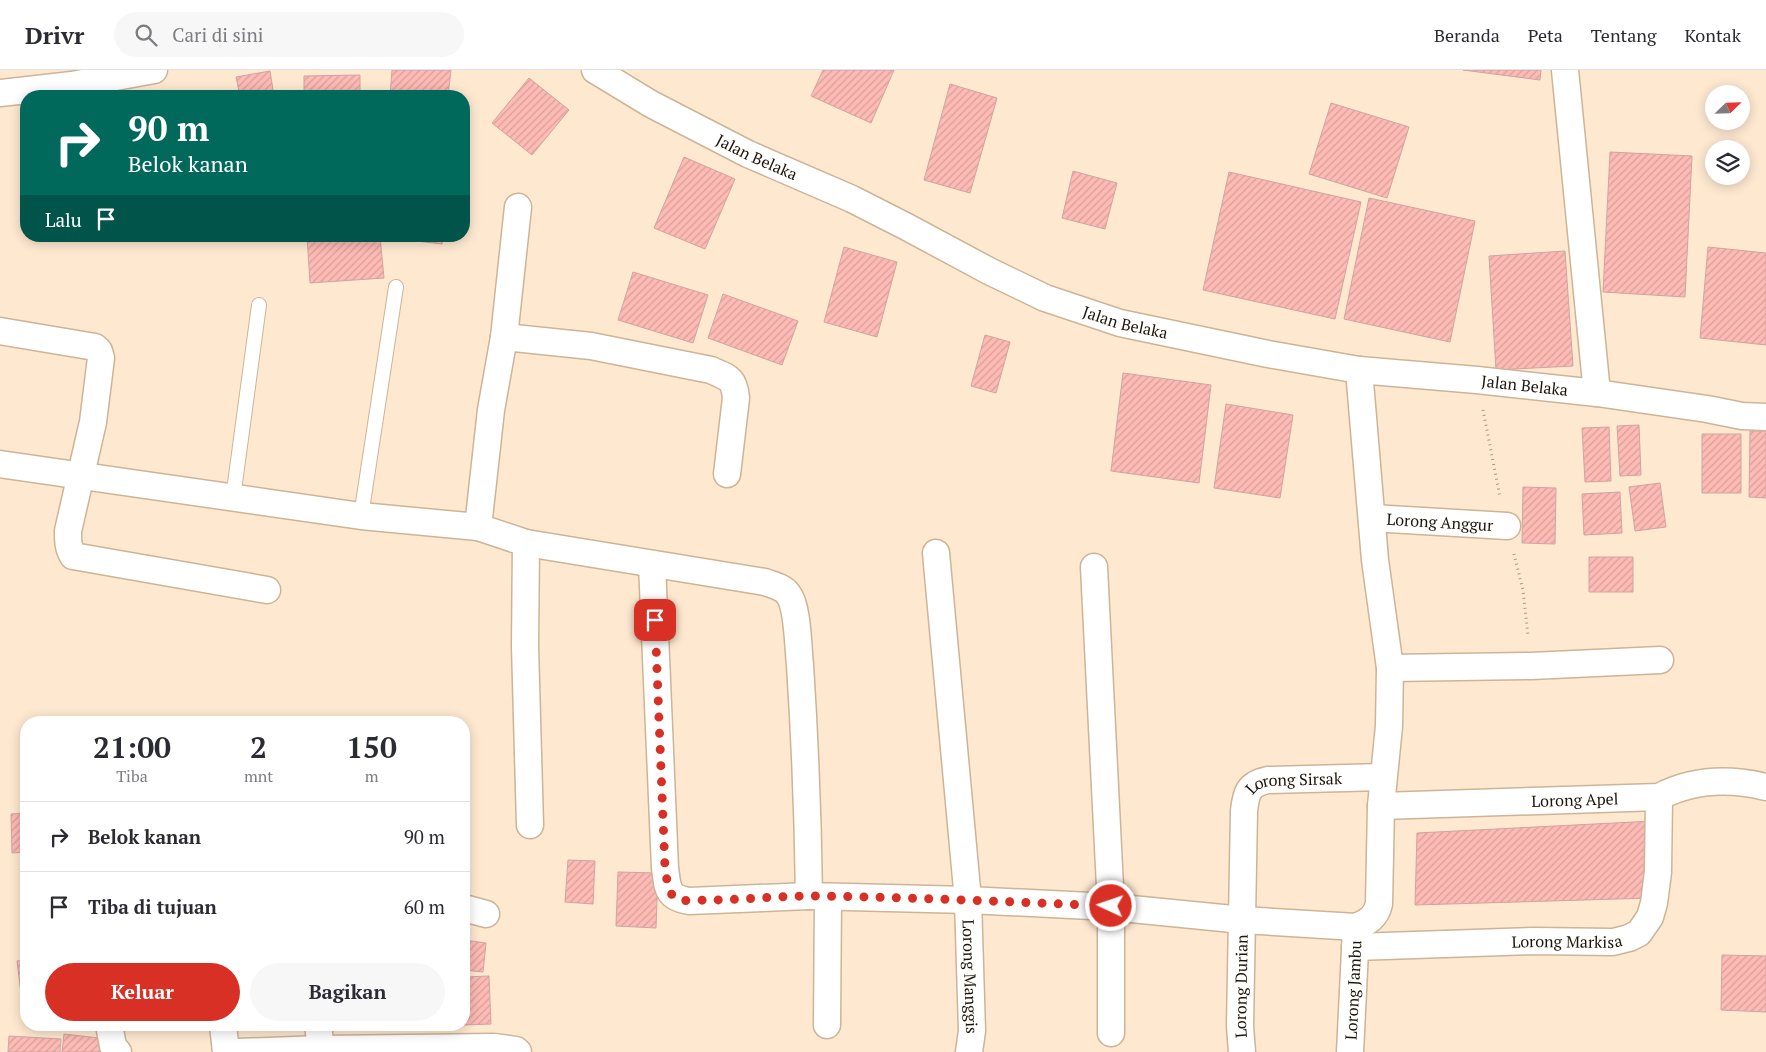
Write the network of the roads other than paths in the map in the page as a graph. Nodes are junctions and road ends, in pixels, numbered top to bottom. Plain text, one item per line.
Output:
1 (154, 70) edge
2 (595, 70) edge
3 (1565, 70) edge
4 (72, 77) edge
5 (0, 93) edge
6 (518, 207) dead end
7 (396, 287) dead end
8 (258, 305) dead end
9 (0, 331) edge
10 (504, 337) junction
11 (1359, 370) junction
12 (1597, 393) junction
13 (1766, 417) edge
14 (0, 464) edge
15 (727, 474) dead end
16 (80, 476) junction
17 (233, 498) junction
18 (361, 516) junction
19 (1372, 518) junction
20 (1507, 526) dead end
21 (478, 527) junction
22 (526, 542) junction
23 (936, 553) dead end
24 (652, 564) junction
25 (1094, 567) dead end
26 (267, 590) dead end
27 (1660, 660) dead end
28 (1390, 668) junction
29 (1383, 778) junction
30 (1766, 788) edge
31 (1659, 797) junction
32 (1380, 806) junction
33 (530, 825) dead end
34 (818, 897) junction
35 (968, 900) junction
36 (1111, 906) junction
37 (1243, 920) junction
38 (1356, 937) junction
39 (827, 1025) dead end
40 (109, 1031) edge
41 (224, 1031) edge
42 (1111, 1033) dead end
43 (320, 1037) edge
44 (404, 1050) edge
45 (118, 1052) edge
46 (226, 1052) edge
47 (238, 1052) edge
48 (518, 1052) edge
49 (968, 1052) edge
50 (1242, 1052) edge
51 (1350, 1052) edge

1 - 4 street
2 - 11 street, Jalan Belaka
3 - 12 street
4 - 5 street
6 - 10 street
7 - 18 lane
8 - 17 lane
9 - 16 street
10 - 15 street
10 - 21 street
11 - 12 street, Jalan Belaka
11 - 19 street
12 - 13 street, Jalan Belaka
14 - 16 street
16 - 17 street
16 - 26 street
17 - 18 street
18 - 21 street
19 - 20 street, Lorong Anggur
19 - 28 street
21 - 22 street
22 - 24 street
22 - 33 street
23 - 35 street, Lorong Manggis
24 - 34 street
24 - 34 street, Lorong Markisa
25 - 36 street
27 - 28 street
28 - 29 street
29 - 32 street
29 - 37 street, Lorong Sirsak
30 - 31 street, Lorong Apel
31 - 32 street, Lorong Apel
31 - 38 street, Lorong Markisa
32 - 38 street
34 - 35 street, Lorong Markisa
34 - 39 street
35 - 36 street, Lorong Markisa
35 - 49 street, Lorong Manggis
36 - 37 street, Lorong Markisa
36 - 42 street
37 - 38 street, Lorong Markisa
37 - 50 street, Lorong Durian
38 - 51 street, Lorong Jambu
40 - 45 street
41 - 46 street
43 - 44 street
43 - 47 street
44 - 48 street

